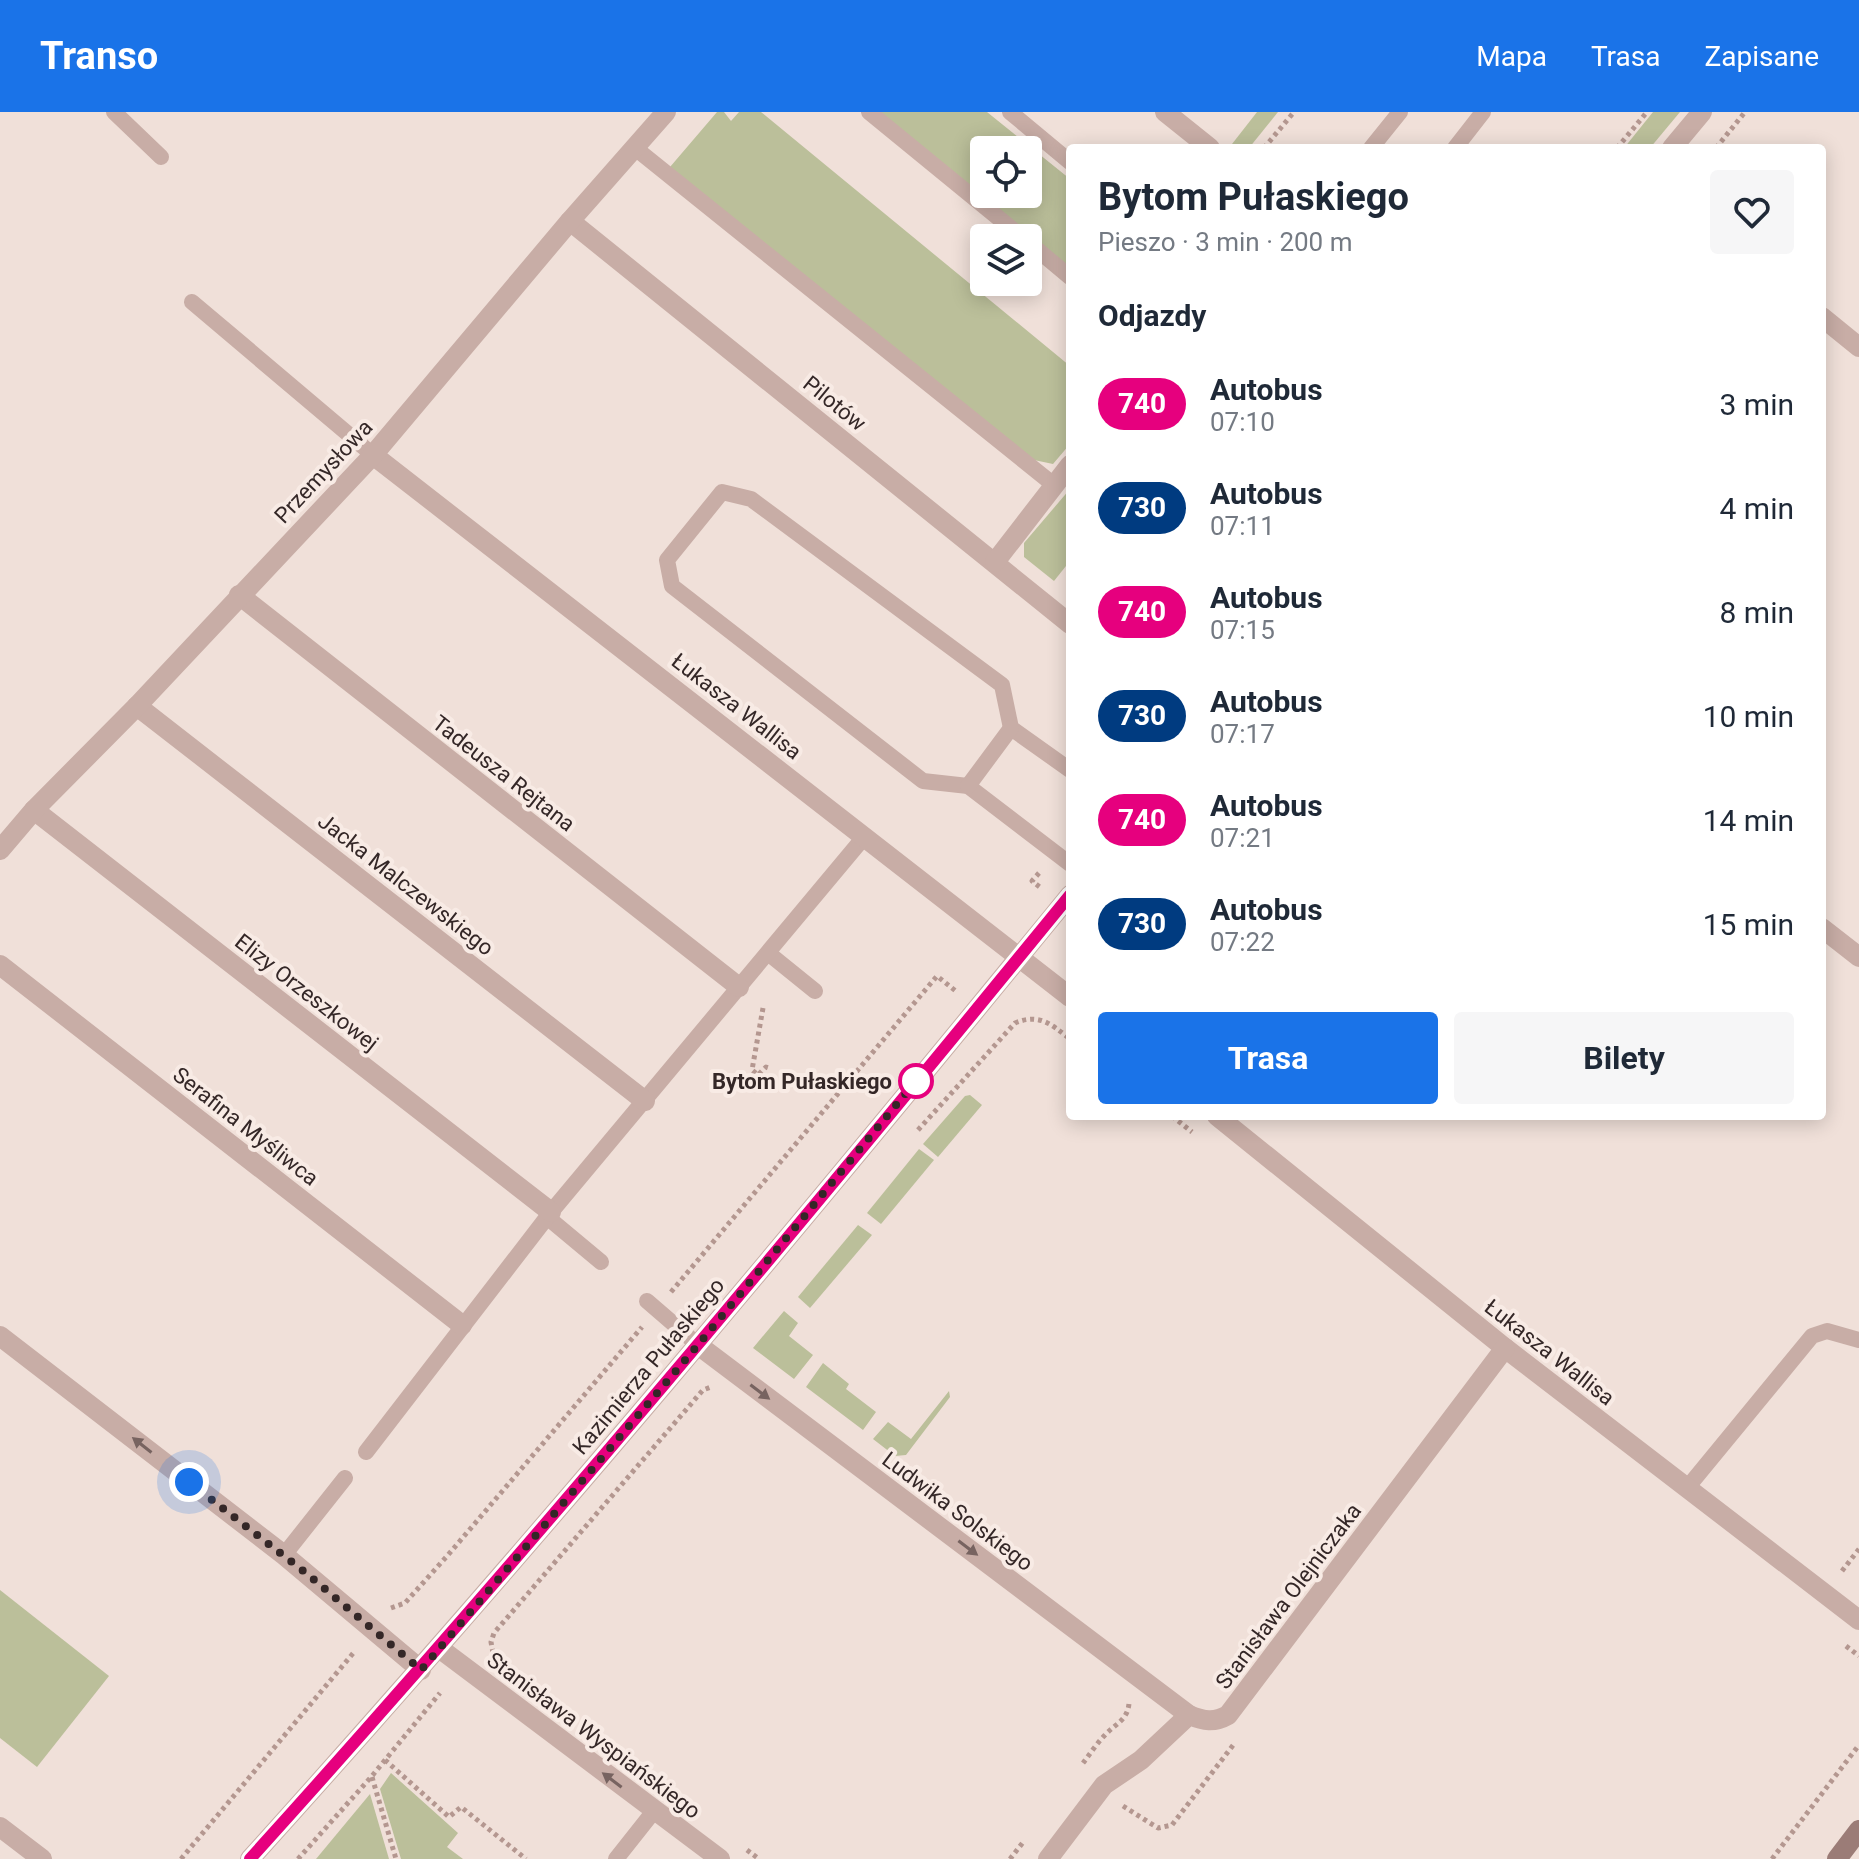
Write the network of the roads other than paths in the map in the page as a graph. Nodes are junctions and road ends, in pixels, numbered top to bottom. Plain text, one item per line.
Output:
1 (115, 112) edge
2 (666, 112) edge
3 (869, 112) edge
4 (1010, 112) edge
5 (1165, 112) edge
6 (1400, 112) edge
7 (1483, 112) edge
8 (1702, 112) edge
9 (1205, 144) edge
10 (1374, 144) edge
11 (1458, 144) edge
12 (1675, 144) edge
13 (635, 148) junction
14 (161, 157) dead end
15 (1066, 159) edge
16 (570, 221) junction
17 (1006, 224) edge
18 (1042, 254) edge
19 (1066, 274) edge
20 (192, 302) dead end
21 (1826, 320) edge
22 (1859, 347) edge
23 (373, 455) junction
24 (1066, 470) edge
25 (1054, 485) junction
26 (995, 562) junction
27 (239, 595) junction
28 (1066, 621) edge
29 (137, 706) junction
30 (1011, 728) junction
31 (1066, 767) edge
32 (968, 786) junction
33 (34, 810) junction
34 (865, 836) junction
35 (0, 850) edge
36 (1066, 861) edge
37 (1066, 900) edge
38 (1826, 931) edge
39 (768, 953) junction
40 (1020, 957) junction
41 (1859, 957) edge
42 (0, 965) edge
43 (739, 987) junction
44 (815, 991) dead end
45 (1066, 994) edge
46 (645, 1101) junction
47 (1222, 1120) edge
48 (549, 1214) junction
49 (601, 1262) dead end
50 (652, 1305) road end
51 (462, 1325) junction
52 (0, 1336) edge
53 (1859, 1340) edge
54 (698, 1345) junction
55 (1505, 1348) junction
56 (366, 1452) dead end
57 (345, 1478) dead end
58 (1687, 1488) junction
59 (284, 1555) junction
60 (1859, 1620) edge
61 (439, 1648) junction
62 (421, 1670) junction
63 (1189, 1715) junction
64 (654, 1811) junction
65 (0, 1827) edge
66 (1859, 1830) edge
67 (42, 1859) edge
68 (250, 1859) edge
69 (616, 1859) edge
70 (720, 1859) edge
71 (1048, 1859) edge
72 (1837, 1859) edge

1 - 14 lane
2 - 13 street, Przemysłowa
3 - 17 lane
4 - 15 lane
5 - 9 street
6 - 10 lane
7 - 11 lane
8 - 12 street
13 - 16 street, Przemysłowa
13 - 25 lane
16 - 23 street, Przemysłowa
16 - 26 street, Pilotów
18 - 19 lane
20 - 23 lane
21 - 22 street
23 - 27 street, Przemysłowa
23 - 34 street, Łukasza Wallisa
24 - 25 street
25 - 26 street
26 - 28 street, Pilotów
27 - 29 street, Przemysłowa
27 - 43 street, Tadeusza Rejtana
29 - 33 street, Przemysłowa
29 - 46 street, Jacka Malczewskiego
30 - 31 lane
30 - 32 lane
30 - 32 lane
32 - 36 lane
33 - 35 street, Przemysłowa
33 - 48 street, Elizy Orzeszkowej
34 - 39 lane
34 - 40 street, Łukasza Wallisa
37 - 40 street, Kazimierza Pułaskiego
38 - 41 street
39 - 43 lane
39 - 44 lane
40 - 45 street, Łukasza Wallisa
40 - 54 street, Kazimierza Pułaskiego
42 - 51 street, Serafina Myśliwca
43 - 46 lane
46 - 48 lane
47 - 55 street, Łukasza Wallisa
48 - 49 lane
48 - 51 lane
50 - 54 lane
51 - 56 lane
59 -> 52 street
53 - 58 lane
54 - 61 street, Kazimierza Pułaskiego
54 -> 63 street, Ludwika Solskiego
55 - 58 street, Łukasza Wallisa
55 - 63 street, Stanisława Olejniczaka
57 - 59 lane
58 - 60 street, Łukasza Wallisa
59 - 62 street
61 - 62 street, Kazimierza Pułaskiego
64 -> 61 street, Stanisława Wyspiańskiego
62 - 68 street, Kazimierza Pułaskiego
63 - 71 street
64 - 69 lane
64 - 70 street, Stanisława Wyspiańskiego
65 - 67 street
66 - 72 main road

